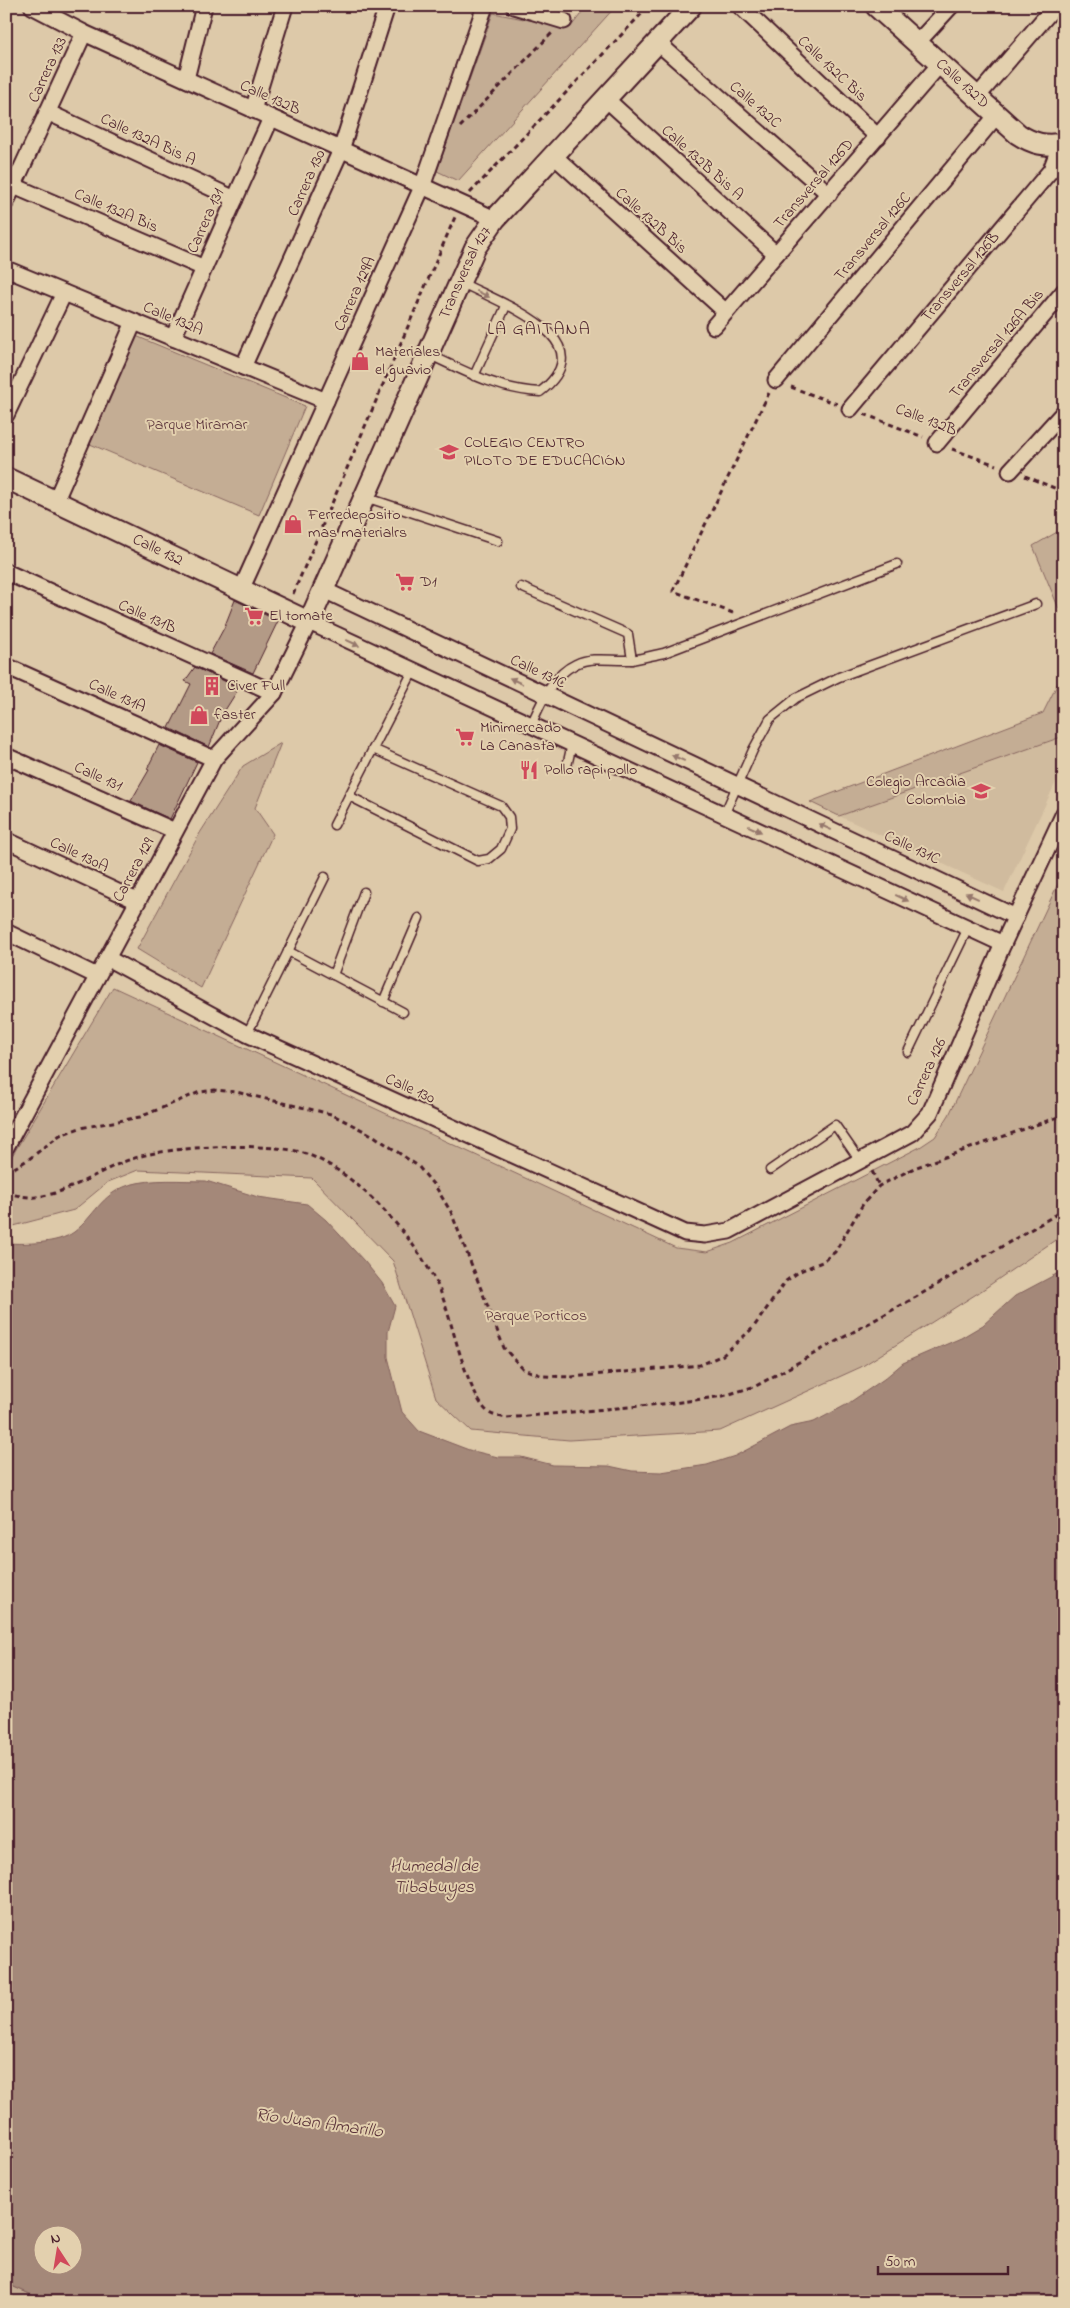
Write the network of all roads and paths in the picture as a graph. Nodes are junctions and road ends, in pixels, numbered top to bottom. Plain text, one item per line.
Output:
1 (32, 6) edge
2 (204, 6) edge
3 (285, 6) edge
4 (387, 6) edge
5 (485, 6) edge
6 (514, 6) edge
7 (691, 6) edge
8 (740, 6) edge
9 (876, 6) edge
10 (951, 6) edge
11 (1055, 6) edge
12 (564, 21) joint
13 (84, 33) junction
14 (657, 42) junction
15 (917, 44) junction
16 (940, 64) junction
17 (186, 79) junction
18 (977, 97) junction
19 (605, 98) junction
20 (253, 110) junction
21 (47, 112) junction
22 (997, 115) junction
23 (271, 118) junction
24 (454, 134) dead end
25 (878, 137) junction
26 (1061, 144) edge
27 (341, 150) junction
28 (553, 155) junction
29 (14, 186) junction
30 (422, 187) junction
31 (829, 194) junction
32 (235, 199) junction
33 (6, 202) edge
34 (495, 220) junction
35 (776, 254) junction
36 (204, 268) junction
37 (6, 269) edge
38 (460, 282) junction
39 (1064, 291) edge
40 (64, 293) junction
41 (506, 306) junction
42 (726, 312) junction
43 (134, 322) junction
44 (714, 326) dead end
45 (173, 338) junction
46 (428, 354) junction
47 (243, 367) junction
48 (474, 376) junction
49 (776, 380) junction
50 (326, 401) junction
51 (850, 409) junction
52 (1064, 412) edge
53 (6, 415) edge
54 (937, 443) junction
55 (1010, 471) junction
56 (6, 478) edge
57 (1064, 492) edge
58 (365, 497) junction
59 (55, 502) junction
60 (498, 541) dead end
61 (897, 564) dead end
62 (6, 572) edge
63 (520, 587) dead end
64 (241, 590) junction
65 (324, 590) junction
66 (1036, 604) dead end
67 (751, 620) junction
68 (309, 622) junction
69 (632, 660) junction
70 (6, 666) edge
71 (413, 670) junction
72 (274, 693) junction
73 (544, 694) junction
74 (531, 725) junction
75 (572, 744) junction
76 (373, 749) junction
77 (6, 756) edge
78 (214, 759) junction
79 (566, 766) dead end
80 (738, 786) junction
81 (349, 796) junction
82 (1064, 813) edge
83 (724, 815) junction
84 (334, 825) dead end
85 (175, 830) junction
86 (6, 840) edge
87 (325, 877) dead end
88 (364, 892) dead end
89 (137, 901) junction
90 (1016, 917) junction
91 (419, 918) dead end
92 (968, 928) junction
93 (6, 932) edge
94 (1003, 944) junction
95 (288, 951) junction
96 (107, 958) junction
97 (333, 975) junction
98 (97, 976) junction
99 (384, 1002) junction
100 (403, 1012) dead end
101 (247, 1034) junction
102 (908, 1052) dead end
103 (1064, 1115) edge
104 (6, 1147) edge
105 (860, 1161) junction
106 (770, 1170) dead end
107 (6, 1173) edge
108 (6, 1194) edge
109 (1064, 1210) edge
110 (705, 1235) joint

1 - 13 street, Calle 132B
2 - 17 street
3 - 20 street
4 - 27 street, Carrera 130
5 - 30 street, Carrera 129A
6 - 12 street
7 - 14 street, Transversal 127
8 - 25 street, Calle 132C Bis
9 - 15 street, Calle 132D
10 - 15 street
11 - 18 street
12 - 24 path
13 - 17 street, Calle 132B
13 - 21 street, Carrera 133
14 - 19 street, Transversal 127
14 - 31 street, Calle 132C
15 - 16 street, Calle 132D
16 - 18 street, Calle 132D
16 - 25 street, Transversal 126D
17 - 20 street, Calle 132B
18 - 22 street, Calle 132D
19 - 28 street, Transversal 127
19 - 35 street, Calle 132B Bis A
20 - 23 street, Calle 132B
21 - 29 street, Carrera 133
21 - 32 street, Calle 132A Bis A
22 - 26 street, Calle 132D
22 - 49 street, Transversal 126C
23 - 27 street, Calle 132B
23 - 32 street, Carrera 131
25 - 31 street, Transversal 126D
26 - 51 street, Transversal 126B
27 - 30 street, Calle 132B
27 - 47 street, Carrera 130
28 - 34 street, Transversal 127
28 - 42 street, Calle 132B Bis
29 - 33 street, Carrera 133
29 - 36 street, Calle 132A Bis
30 - 34 street, Calle 132B
30 - 50 street, Carrera 129A
31 - 35 street, Transversal 126D
32 - 36 street, Carrera 131
34 - 38 street, Transversal 127
35 - 42 street, Transversal 126D
36 - 45 street, Carrera 131
37 - 40 street, Calle 132A
38 -> 41 lane
38 - 46 street, Transversal 127
39 - 54 street, Transversal 126A Bis
40 - 43 street, Calle 132A
40 - 53 street
41 - 48 lane
41 - 48 lane
42 - 44 street, Transversal 126D
43 - 45 street, Calle 132A
43 - 59 street
45 - 47 street, Calle 132A
46 - 48 lane
46 - 58 street, Transversal 127
47 - 50 street, Calle 132A
49 - 51 path, Calle 132B
49 - 67 path
50 - 64 street, Carrera 129A
51 - 54 path, Calle 132B
52 - 55 street
54 - 55 path, Calle 132B
55 - 57 path, Calle 132B
56 - 59 street, Calle 132
58 - 60 lane
58 - 65 street, Transversal 127
59 - 64 street, Calle 132
61 - 67 lane
62 - 72 street, Calle 131B
63 - 69 lane
64 - 68 street, Calle 132
65 - 68 street, Transversal 127
73 -> 65 street, Calle 131C
66 - 80 lane
67 - 69 lane
68 -> 71 street
68 - 72 street, Carrera 129
69 - 73 lane
70 - 78 street, Calle 131A
71 - 74 street
71 - 76 lane
72 - 78 street, Carrera 129
73 - 74 lane
80 -> 73 street, Calle 131C
74 - 75 street
75 - 79 lane
75 - 83 street
76 - 81 lane
76 - 81 lane
77 - 85 street, Calle 131
78 - 85 street, Carrera 129
80 - 83 lane
90 -> 80 street, Calle 131C
81 - 84 lane
82 - 90 street, Carrera 126
83 -> 92 street
85 - 89 street, Carrera 129
86 - 89 street, Calle 130A
87 - 95 lane
88 - 97 lane
89 - 96 street, Carrera 129
90 - 94 street, Carrera 126
91 - 99 lane
92 - 94 street
92 - 102 lane
93 - 98 street
94 - 105 street, Carrera 126
95 - 97 lane
95 - 101 lane
96 - 98 street, Carrera 129
96 - 101 street, Calle 130
97 - 99 lane
98 - 104 street, Carrera 129
99 - 100 lane
101 - 110 street, Calle 130
103 - 107 path
105 - 106 lane
105 - 110 street, Carrera 126
108 - 109 path

